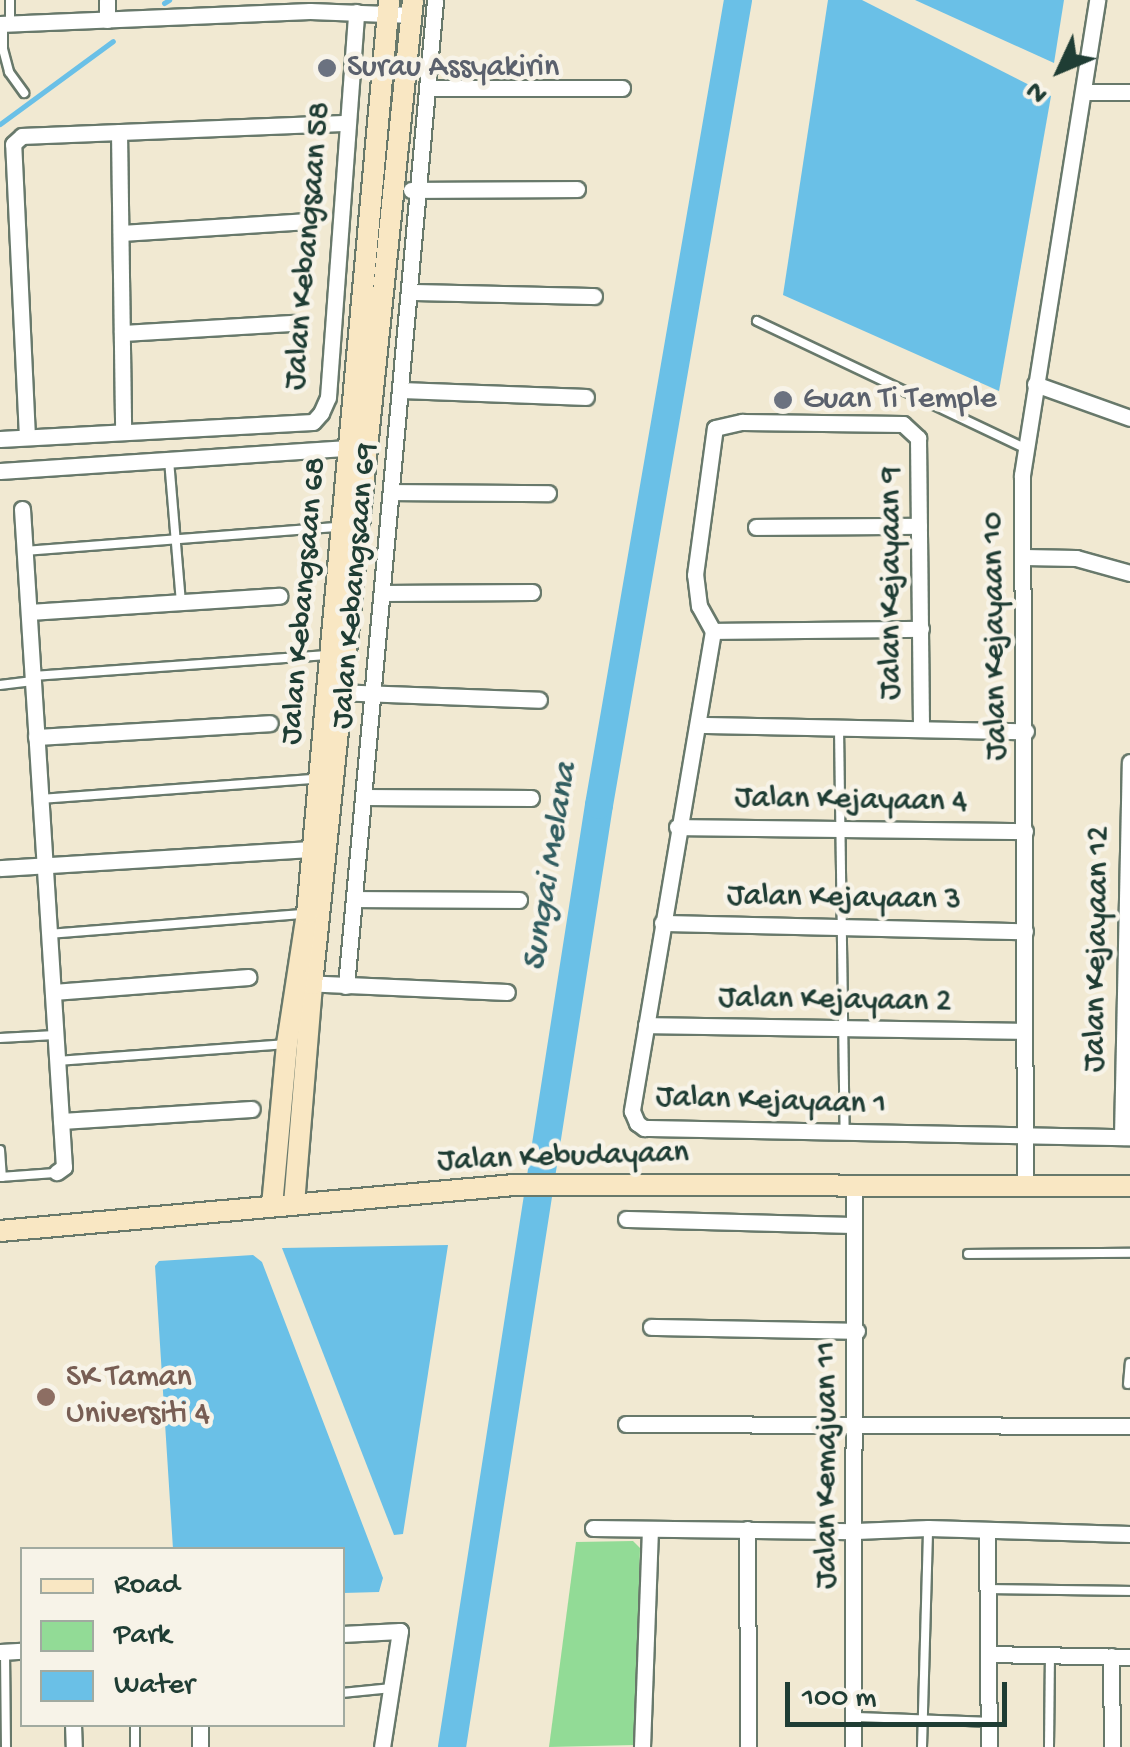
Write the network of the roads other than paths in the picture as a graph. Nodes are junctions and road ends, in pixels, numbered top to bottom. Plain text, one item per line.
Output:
1 (10, 0) edge
2 (107, 0) edge
3 (435, 0) edge
4 (1097, 0) edge
5 (389, 7) edge
6 (412, 7) edge
7 (356, 12) junction
8 (106, 20) junction
9 (5, 24) edge
10 (429, 88) junction
11 (622, 88) dead end
12 (1083, 92) junction
13 (1130, 92) edge
14 (24, 93) dead end
15 (348, 122) junction
16 (119, 132) junction
17 (578, 189) dead end
18 (395, 190) junction
19 (418, 190) junction
20 (305, 221) dead end
21 (120, 233) junction
22 (411, 292) junction
23 (594, 296) dead end
24 (757, 320) dead end
25 (292, 323) dead end
26 (122, 333) junction
27 (1035, 384) junction
28 (402, 390) junction
29 (586, 397) dead end
30 (1130, 418) edge
31 (124, 431) junction
32 (27, 437) junction
33 (0, 439) edge
34 (358, 447) junction
35 (1025, 448) junction
36 (169, 460) junction
37 (0, 471) edge
38 (392, 492) junction
39 (548, 492) dead end
40 (22, 509) dead end
41 (919, 526) junction
42 (343, 527) junction
43 (756, 528) dead end
44 (176, 538) junction
45 (25, 551) junction
46 (1024, 557) junction
47 (1130, 573) edge
48 (532, 592) dead end
49 (382, 593) junction
50 (279, 596) dead end
51 (182, 602) junction
52 (28, 612) junction
53 (920, 629) junction
54 (713, 631) junction
55 (327, 655) junction
56 (33, 678) junction
57 (0, 685) edge
58 (334, 692) junction
59 (373, 696) junction
60 (538, 700) dead end
61 (270, 723) dead end
62 (701, 725) junction
63 (840, 726) junction
64 (920, 728) junction
65 (1026, 731) junction
66 (36, 737) junction
67 (1130, 762) edge
68 (319, 779) junction
69 (364, 797) junction
70 (531, 798) dead end
71 (40, 799) junction
72 (677, 827) junction
73 (841, 829) junction
74 (1025, 830) junction
75 (320, 848) junction
76 (45, 866) junction
77 (0, 868) edge
78 (354, 899) junction
79 (519, 900) dead end
80 (306, 914) junction
81 (662, 923) junction
82 (842, 926) junction
83 (1024, 930) junction
84 (49, 934) junction
85 (248, 977) dead end
86 (304, 983) junction
87 (346, 986) junction
88 (52, 992) junction
89 (508, 992) dead end
90 (646, 1026) junction
91 (844, 1028) junction
92 (1024, 1031) junction
93 (55, 1035) junction
94 (0, 1038) edge
95 (287, 1044) junction
96 (57, 1061) junction
97 (252, 1108) dead end
98 (61, 1121) junction
99 (845, 1133) junction
100 (1126, 1137) edge
101 (1024, 1138) junction
102 (0, 1150) edge
103 (59, 1172) joint
104 (1, 1177) edge
105 (854, 1182) junction
106 (1025, 1185) junction
107 (1130, 1186) edge
108 (294, 1204) junction
109 (272, 1206) junction
110 (626, 1219) dead end
111 (854, 1225) junction
112 (0, 1231) edge
113 (1130, 1253) edge
114 (968, 1254) dead end
115 (650, 1327) dead end
116 (857, 1331) junction
117 (1130, 1363) edge
118 (1128, 1384) edge
119 (626, 1424) dead end
120 (856, 1426) junction
121 (1130, 1426) edge
122 (593, 1528) dead end
123 (928, 1528) junction
124 (650, 1530) junction
125 (747, 1530) junction
126 (987, 1530) junction
127 (856, 1531) junction
128 (1130, 1534) edge
129 (987, 1589) junction
130 (1130, 1591) edge
131 (345, 1634) edge
132 (2, 1652) edge
133 (988, 1654) junction
134 (1050, 1655) junction
135 (1112, 1656) junction
136 (1130, 1656) edge
137 (392, 1688) junction
138 (345, 1692) edge
139 (854, 1717) junction
140 (922, 1720) junction
141 (989, 1722) junction
142 (6, 1747) edge
143 (382, 1747) edge
144 (642, 1747) edge
145 (748, 1747) edge
146 (853, 1747) edge
147 (922, 1747) edge
148 (988, 1747) edge
149 (1049, 1747) edge
150 (1112, 1747) edge

1 - 9 lane
2 - 8 street
3 - 10 street, Jalan Kebangsaan 69
4 - 12 street, Jalan Kejayaan 10
5 - 6 street
5 - 7 street
5 - 34 street, Jalan Kebangsaan 68
6 - 18 street, Jalan Kebangsaan 68
7 - 8 street
7 - 15 street, Jalan Kebangsaan 58
8 - 9 street
9 - 14 lane
10 - 11 street
10 - 19 street, Jalan Kebangsaan 69
12 - 13 street
12 - 27 street, Jalan Kejayaan 10
15 - 16 street
15 - 31 street, Jalan Kebangsaan 58
16 - 21 street
16 - 32 street
17 - 19 street
18 - 19 street
18 - 34 street, Jalan Kebangsaan 68
19 - 22 street, Jalan Kebangsaan 69
20 - 21 street
21 - 26 street
22 - 23 street
22 - 28 street, Jalan Kebangsaan 69
24 - 35 lane
25 - 26 street
26 - 31 street
27 - 30 street
27 - 35 street, Jalan Kejayaan 10
28 - 29 street
28 - 38 street, Jalan Kebangsaan 69
31 - 32 street
32 - 33 street
34 - 36 street
34 - 42 street, Jalan Kebangsaan 68
34 - 58 street, Jalan Kebangsaan 68
35 - 46 street, Jalan Kejayaan 10
36 - 37 street
36 - 44 lane
38 - 39 street
38 - 49 street, Jalan Kebangsaan 69
40 - 45 street
41 - 43 street
41 - 53 street, Jalan Kejayaan 9
41 - 54 street, Jalan Kejayaan 9
42 - 44 lane
42 - 55 street, Jalan Kebangsaan 68
44 - 45 lane
44 - 51 lane
45 - 52 street
46 - 47 street
46 - 65 street, Jalan Kejayaan 10
48 - 49 street
49 - 59 street, Jalan Kebangsaan 69
50 - 51 street
51 - 52 street
52 - 56 street
53 - 54 street
53 - 64 street, Jalan Kejayaan 9
54 - 62 street
55 - 56 lane
55 - 58 street, Jalan Kebangsaan 68
56 - 57 lane
56 - 66 street
58 - 59 street
58 - 68 street, Jalan Kebangsaan 68
58 - 75 street, Jalan Kebangsaan 68
59 - 60 street
59 - 69 street, Jalan Kebangsaan 69
61 - 66 street
62 - 63 street
62 - 72 street, Jalan Kejayaan 1
63 - 64 street
63 - 73 lane
64 - 65 street
65 - 74 street, Jalan Kejayaan 10
66 - 71 street
67 - 100 street, Jalan Kejayaan 12
68 - 71 lane
68 - 75 street, Jalan Kebangsaan 68
69 - 70 street
69 - 78 street, Jalan Kebangsaan 69
71 - 76 street
72 - 73 street, Jalan Kejayaan 4
72 - 81 street, Jalan Kejayaan 1
73 - 74 street, Jalan Kejayaan 4
73 - 82 lane
74 - 83 street, Jalan Kejayaan 10
75 - 76 street
75 - 80 street, Jalan Kebangsaan 68
75 - 86 street, Jalan Kebangsaan 68
76 - 77 street
76 - 84 street
78 - 79 street
78 - 87 street, Jalan Kebangsaan 69
80 - 84 lane
80 - 86 street, Jalan Kebangsaan 68
81 - 82 street, Jalan Kejayaan 3
81 - 90 street, Jalan Kejayaan 1
82 - 83 street, Jalan Kejayaan 3
82 - 91 lane
83 - 92 street, Jalan Kejayaan 10
84 - 88 street
85 - 88 street
86 - 87 street
86 - 95 street, Jalan Kebangsaan 68
86 - 108 street, Jalan Kebangsaan 68
87 - 89 street
88 - 93 street
90 - 91 street, Jalan Kejayaan 2
90 - 99 street, Jalan Kejayaan 1
91 - 92 street, Jalan Kejayaan 2
91 - 99 lane
92 - 101 street, Jalan Kejayaan 10
93 - 94 lane
93 - 96 street
95 - 96 lane
95 - 109 street, Jalan Kebangsaan 68
96 - 98 street
97 - 98 street
98 - 103 street
99 - 101 street, Jalan Kejayaan 1
100 - 101 street, Jalan Kejayaan 1
101 - 106 street, Jalan Kejayaan 10
102 - 104 lane
103 - 104 lane
105 - 106 street, Jalan Kebudayaan
105 - 108 street, Jalan Kebudayaan
105 - 111 street, Jalan Kemajuan 11
106 - 107 street, Jalan Kebudayaan
108 - 109 street, Jalan Kebudayaan
109 - 112 street, Jalan Kebudayaan
110 - 111 street
111 - 116 street, Jalan Kemajuan 11
113 - 114 lane
115 - 116 street
116 - 120 street, Jalan Kemajuan 11
117 - 118 lane
119 - 120 street
120 - 121 street
120 - 127 street, Jalan Kemajuan 11
122 - 124 street
123 - 126 street
123 - 127 street
123 - 140 lane
124 - 125 street
124 - 144 street
125 - 127 street
125 - 145 street
126 - 128 street
126 - 129 street
127 - 139 street, Jalan Kemajuan 11
129 - 130 lane
129 - 133 street
131 - 137 street
132 - 142 lane
133 - 134 street
133 - 141 street
134 - 135 street
134 - 149 lane
135 - 136 street
135 - 150 street
137 - 138 lane
137 - 143 street
139 - 140 lane
139 - 146 street, Jalan Kemajuan 11
140 - 141 lane
140 - 147 lane
141 - 148 street

